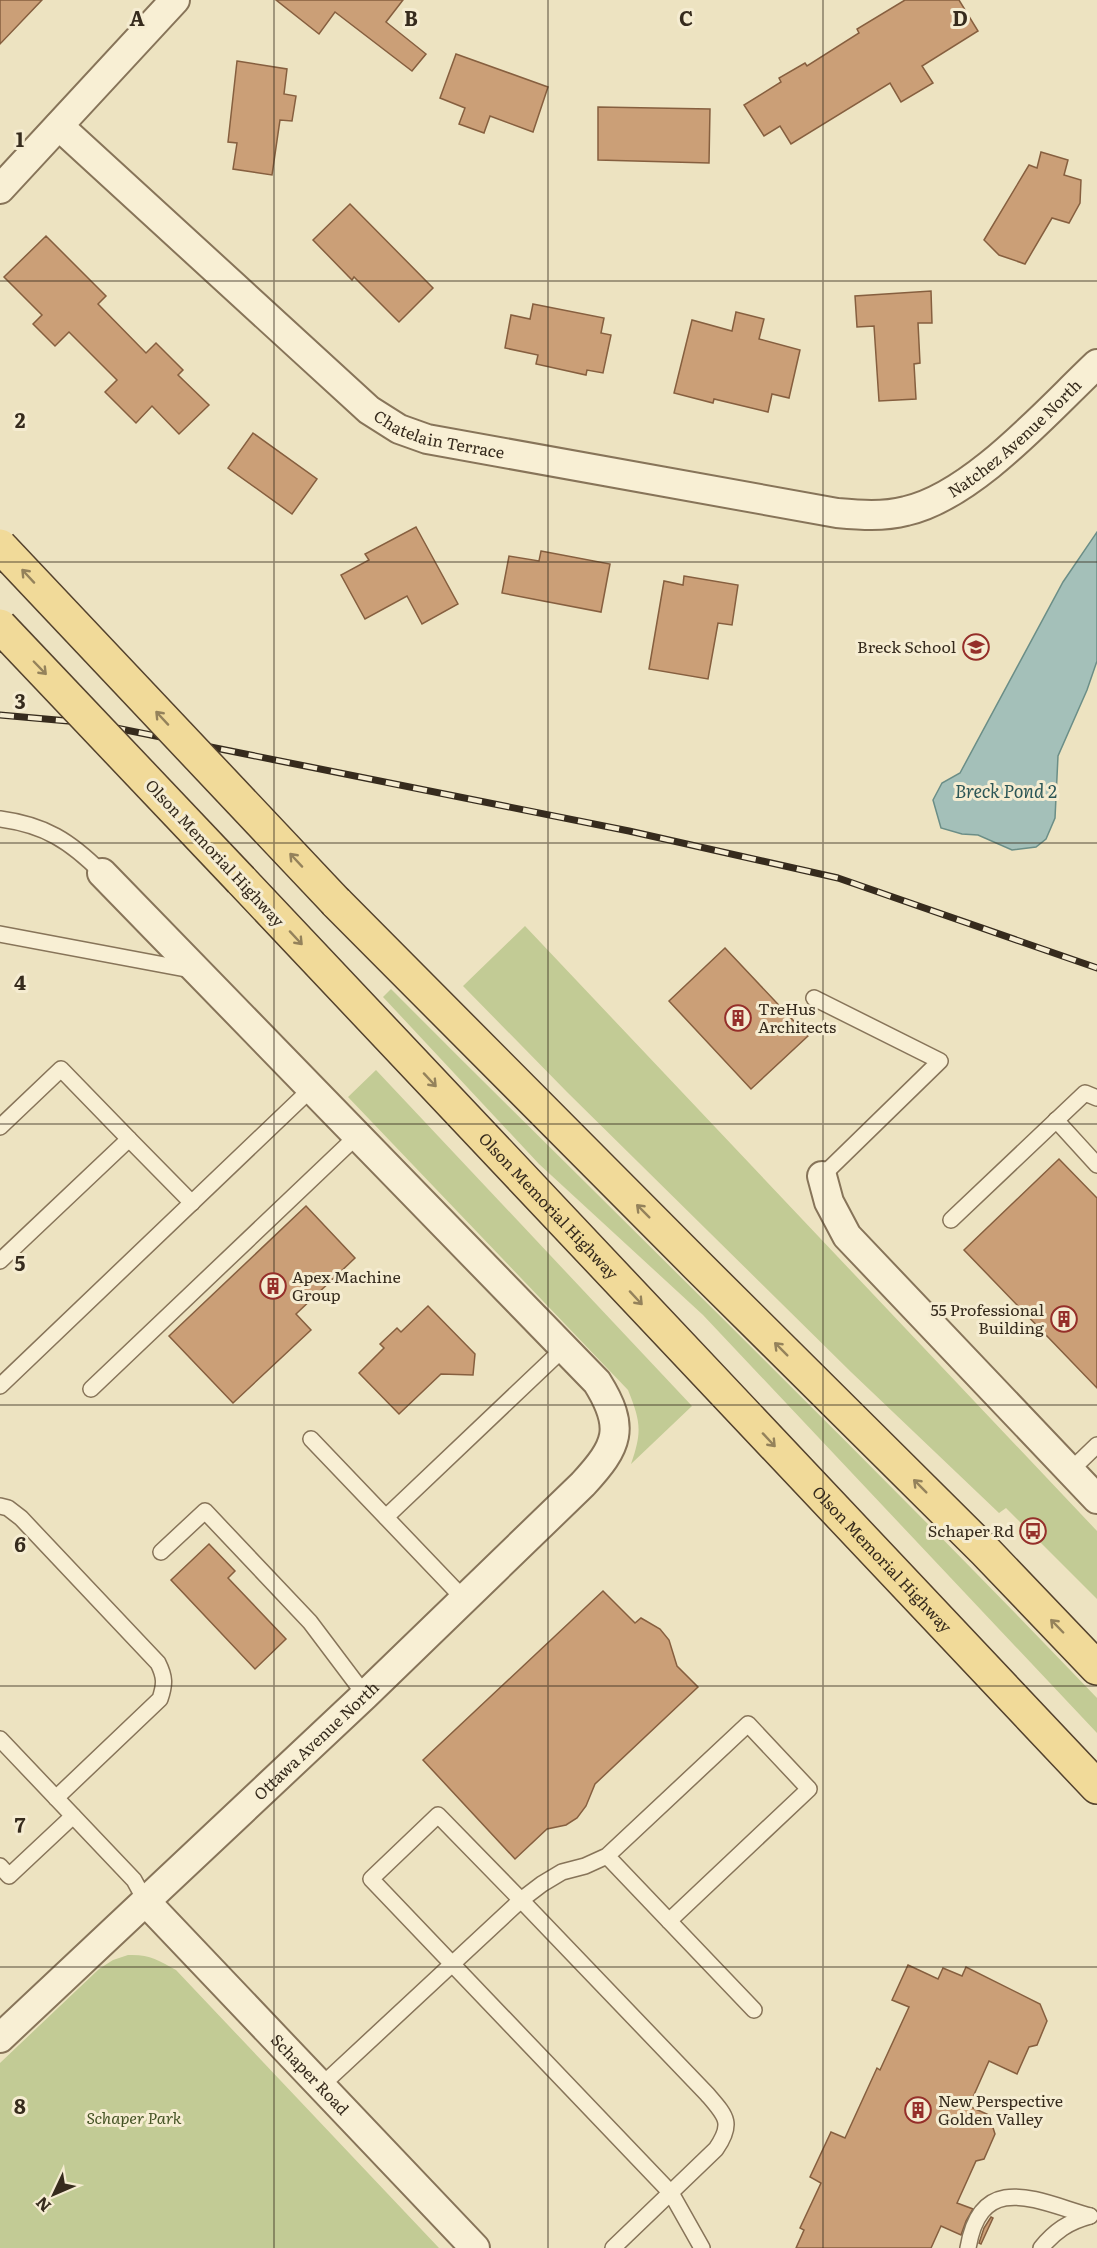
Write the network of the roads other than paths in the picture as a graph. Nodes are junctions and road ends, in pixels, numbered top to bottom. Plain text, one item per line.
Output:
1 (175, 0) edge
2 (59, 126) junction
3 (0, 189) edge
4 (1097, 364) edge
5 (926, 505) joint
6 (0, 546) edge
7 (0, 626) edge
8 (0, 819) edge
9 (102, 873) joint
10 (0, 934) edge
11 (197, 971) junction
12 (814, 998) dead end
13 (312, 1088) junction
14 (1097, 1098) edge
15 (1056, 1120) junction
16 (0, 1127) edge
17 (358, 1135) junction
18 (129, 1139) junction
19 (1097, 1165) edge
20 (822, 1176) joint
21 (192, 1203) junction
22 (951, 1220) dead end
23 (0, 1261) edge
24 (564, 1348) junction
25 (0, 1386) edge
26 (91, 1389) dead end
27 (311, 1439) dead end
28 (1097, 1446) edge
29 (1070, 1471) junction
30 (1097, 1499) edge
31 (0, 1506) edge
32 (386, 1517) junction
33 (161, 1552) dead end
34 (464, 1599) junction
35 (1097, 1668) edge
36 (365, 1695) junction
37 (0, 1739) edge
38 (1097, 1787) edge
39 (56, 1798) junction
40 (73, 1816) junction
41 (607, 1856) junction
42 (3, 1875) edge
43 (521, 1900) junction
44 (146, 1902) junction
45 (669, 1921) junction
46 (453, 1964) junction
47 (754, 2010) dead end
48 (0, 2038) edge
49 (322, 2085) junction
50 (671, 2193) junction
51 (1093, 2216) edge
52 (476, 2248) edge
53 (613, 2248) edge
54 (702, 2248) edge
55 (968, 2248) edge
56 (1041, 2248) edge

1 - 2 street
2 - 3 street
2 - 5 street, Chatelain Terrace
4 - 5 street, Natchez Avenue North
35 -> 6 main road, bridge
7 -> 38 main road, Olson Memorial Highway, bridge
8 - 9 lane
9 - 11 street
10 - 11 lane
11 - 13 street
12 - 20 lane
13 - 17 street
13 - 21 lane
14 - 15 lane
15 - 19 lane
15 - 22 lane
16 - 18 lane
17 - 24 street
17 - 26 lane
18 - 21 lane
18 - 23 lane
20 - 29 street
21 - 25 lane
24 - 32 lane
24 - 34 street, Ottawa Avenue North
27 - 32 lane
28 - 29 lane
29 - 30 street
31 - 39 lane
32 - 34 lane
33 - 36 lane
34 - 36 street, Ottawa Avenue North
36 - 44 street, Ottawa Avenue North
37 - 39 lane
39 - 40 lane
40 - 42 lane
40 - 44 lane
41 - 43 lane
41 - 45 lane
41 - 45 lane
43 - 46 lane
43 - 46 lane
43 - 50 lane
44 - 48 street, Ottawa Avenue North
44 - 49 street, Schaper Road
45 - 47 lane
46 - 49 lane
46 - 50 lane
49 - 52 street, Schaper Road
50 - 53 lane
50 - 54 lane
51 - 55 lane
51 - 56 lane

